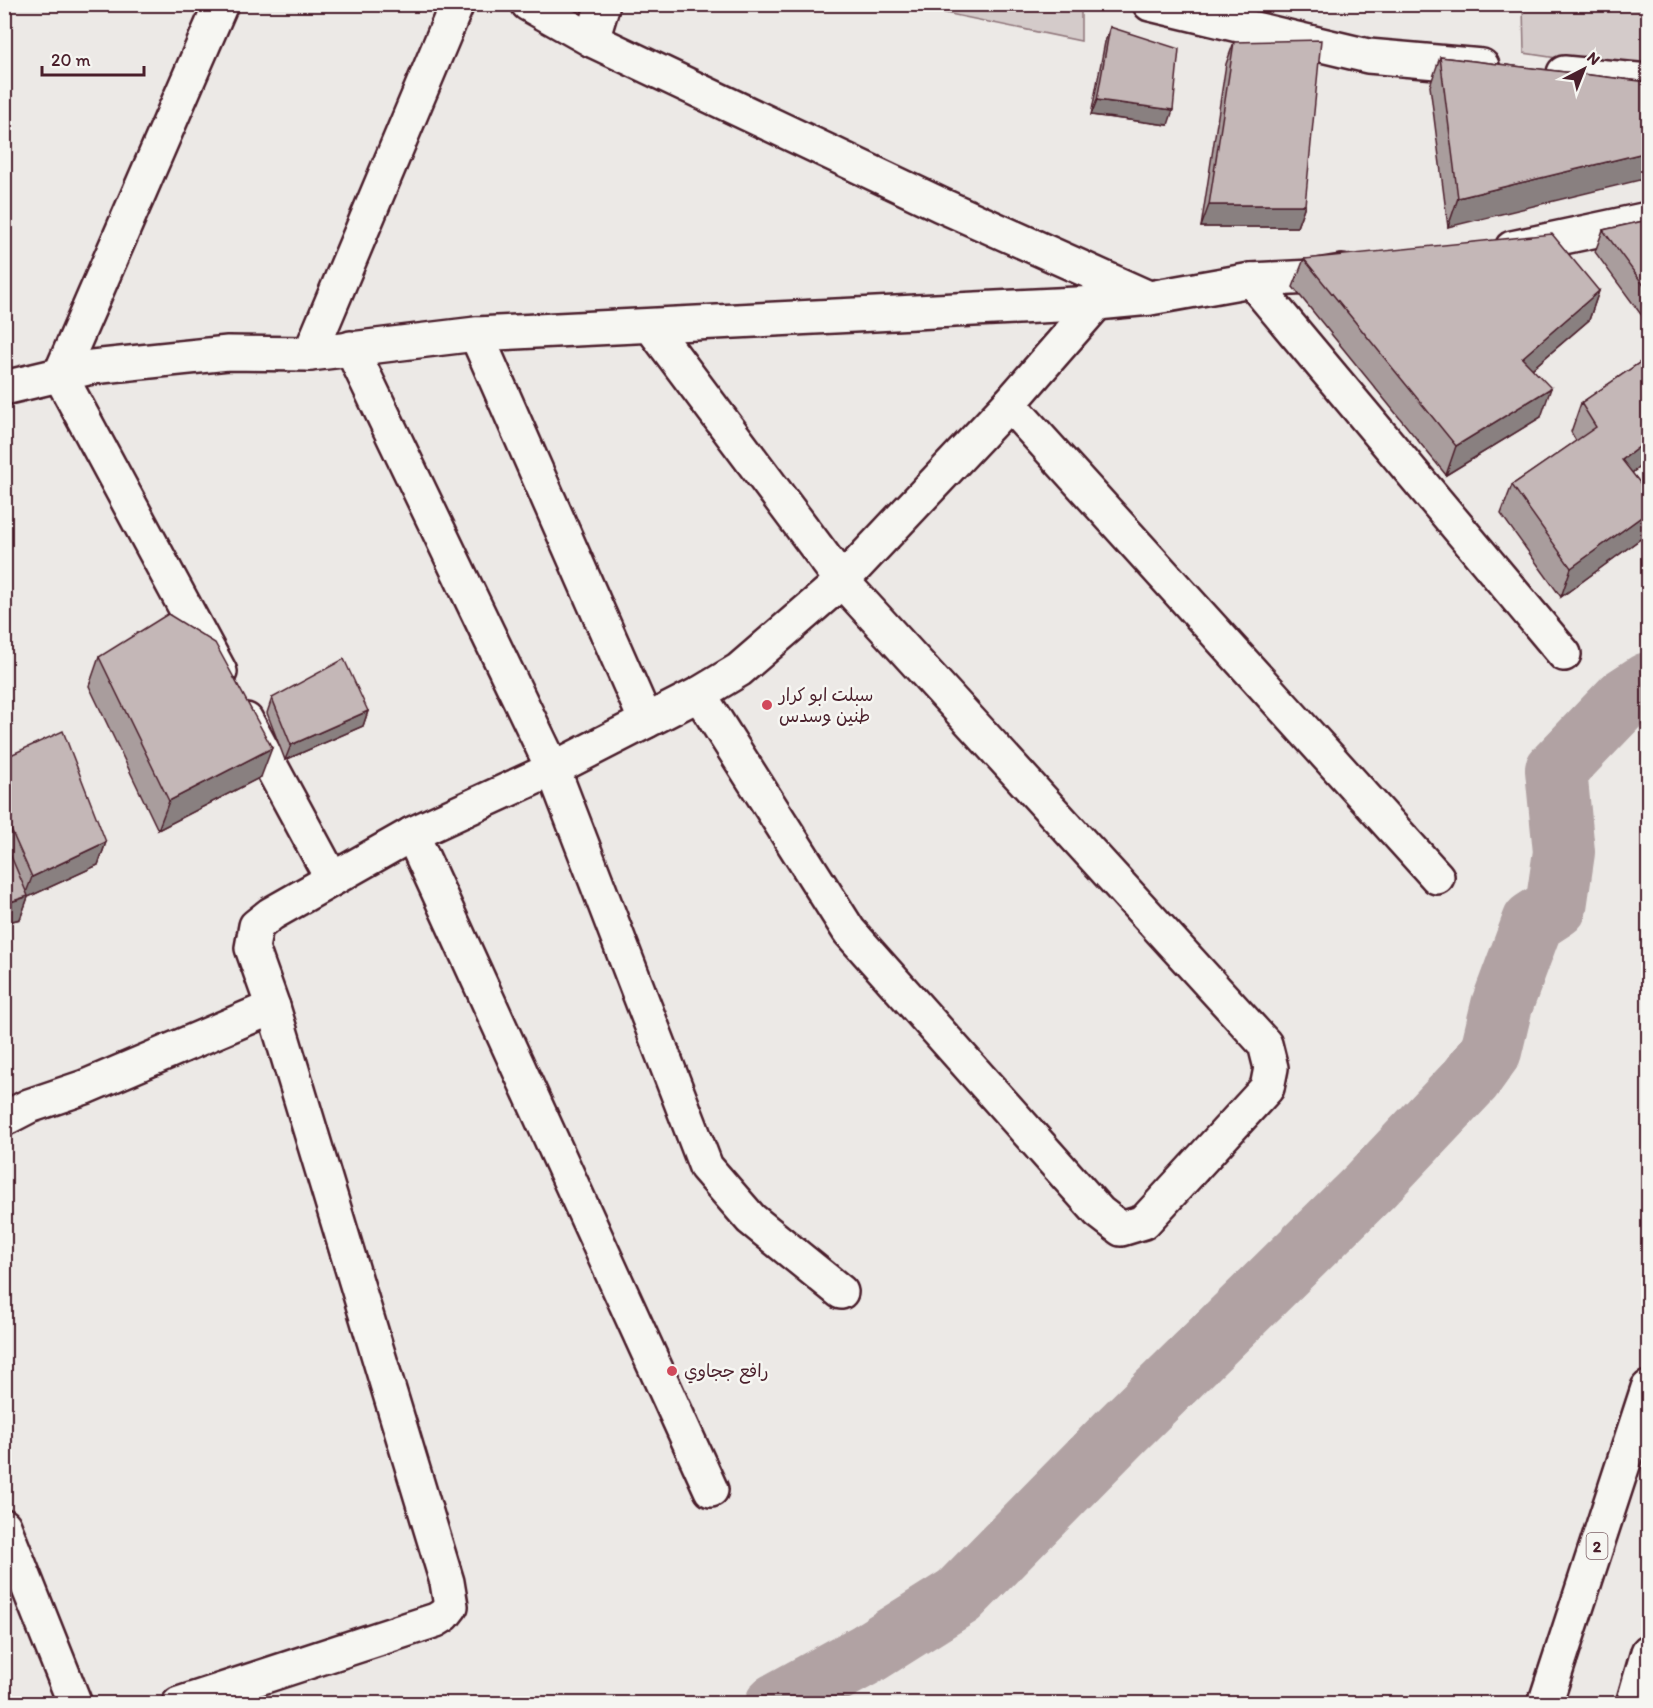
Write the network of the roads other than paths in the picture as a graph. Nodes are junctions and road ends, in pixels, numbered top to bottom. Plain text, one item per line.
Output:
1 (221, 4) edge
2 (457, 4) edge
3 (528, 4) edge
4 (603, 4) edge
5 (1150, 4) edge
6 (592, 40) junction
7 (1648, 81) edge
8 (1648, 219) edge
9 (1486, 251) edge
10 (1370, 268) edge
11 (1251, 280) junction
12 (1150, 298) junction
13 (1097, 303) junction
14 (651, 327) junction
15 (476, 334) junction
16 (351, 348) junction
17 (310, 354) junction
18 (60, 375) junction
19 (4, 388) edge
20 (1009, 404) junction
21 (842, 581) junction
22 (1564, 654) dead end
23 (699, 694) junction
24 (646, 721) junction
25 (553, 769) junction
26 (412, 834) junction
27 (1437, 877) dead end
28 (332, 879) junction
29 (273, 1007) junction
30 (4, 1119) edge
31 (841, 1292) dead end
32 (1648, 1388) edge
33 (711, 1490) dead end
34 (4, 1526) edge
35 (1648, 1652) edge
36 (75, 1704) edge
37 (179, 1704) edge
38 (1545, 1704) edge
39 (1633, 1704) edge

1 - 18 main road
2 - 17 main road
3 - 6 main road
4 - 6 main road
5 - 7 main road
6 - 12 main road
8 - 9 main road
10 - 11 main road
11 - 12 main road
11 - 22 main road
12 - 13 main road
13 - 14 main road
13 - 20 main road
14 - 15 main road
14 - 21 main road
15 - 16 main road
15 - 24 main road
16 - 17 main road
16 - 25 main road
17 - 18 main road
18 - 19 main road
18 - 28 main road
20 - 21 main road
20 - 27 main road
21 - 23 main road
21 - 23 main road
23 - 24 main road
24 - 25 main road
25 - 26 main road
25 - 31 main road
26 - 28 main road
26 - 33 main road
28 - 29 main road
29 - 30 main road
29 - 37 main road
32 - 38 main road, 2
34 - 36 main road
35 - 39 main road

